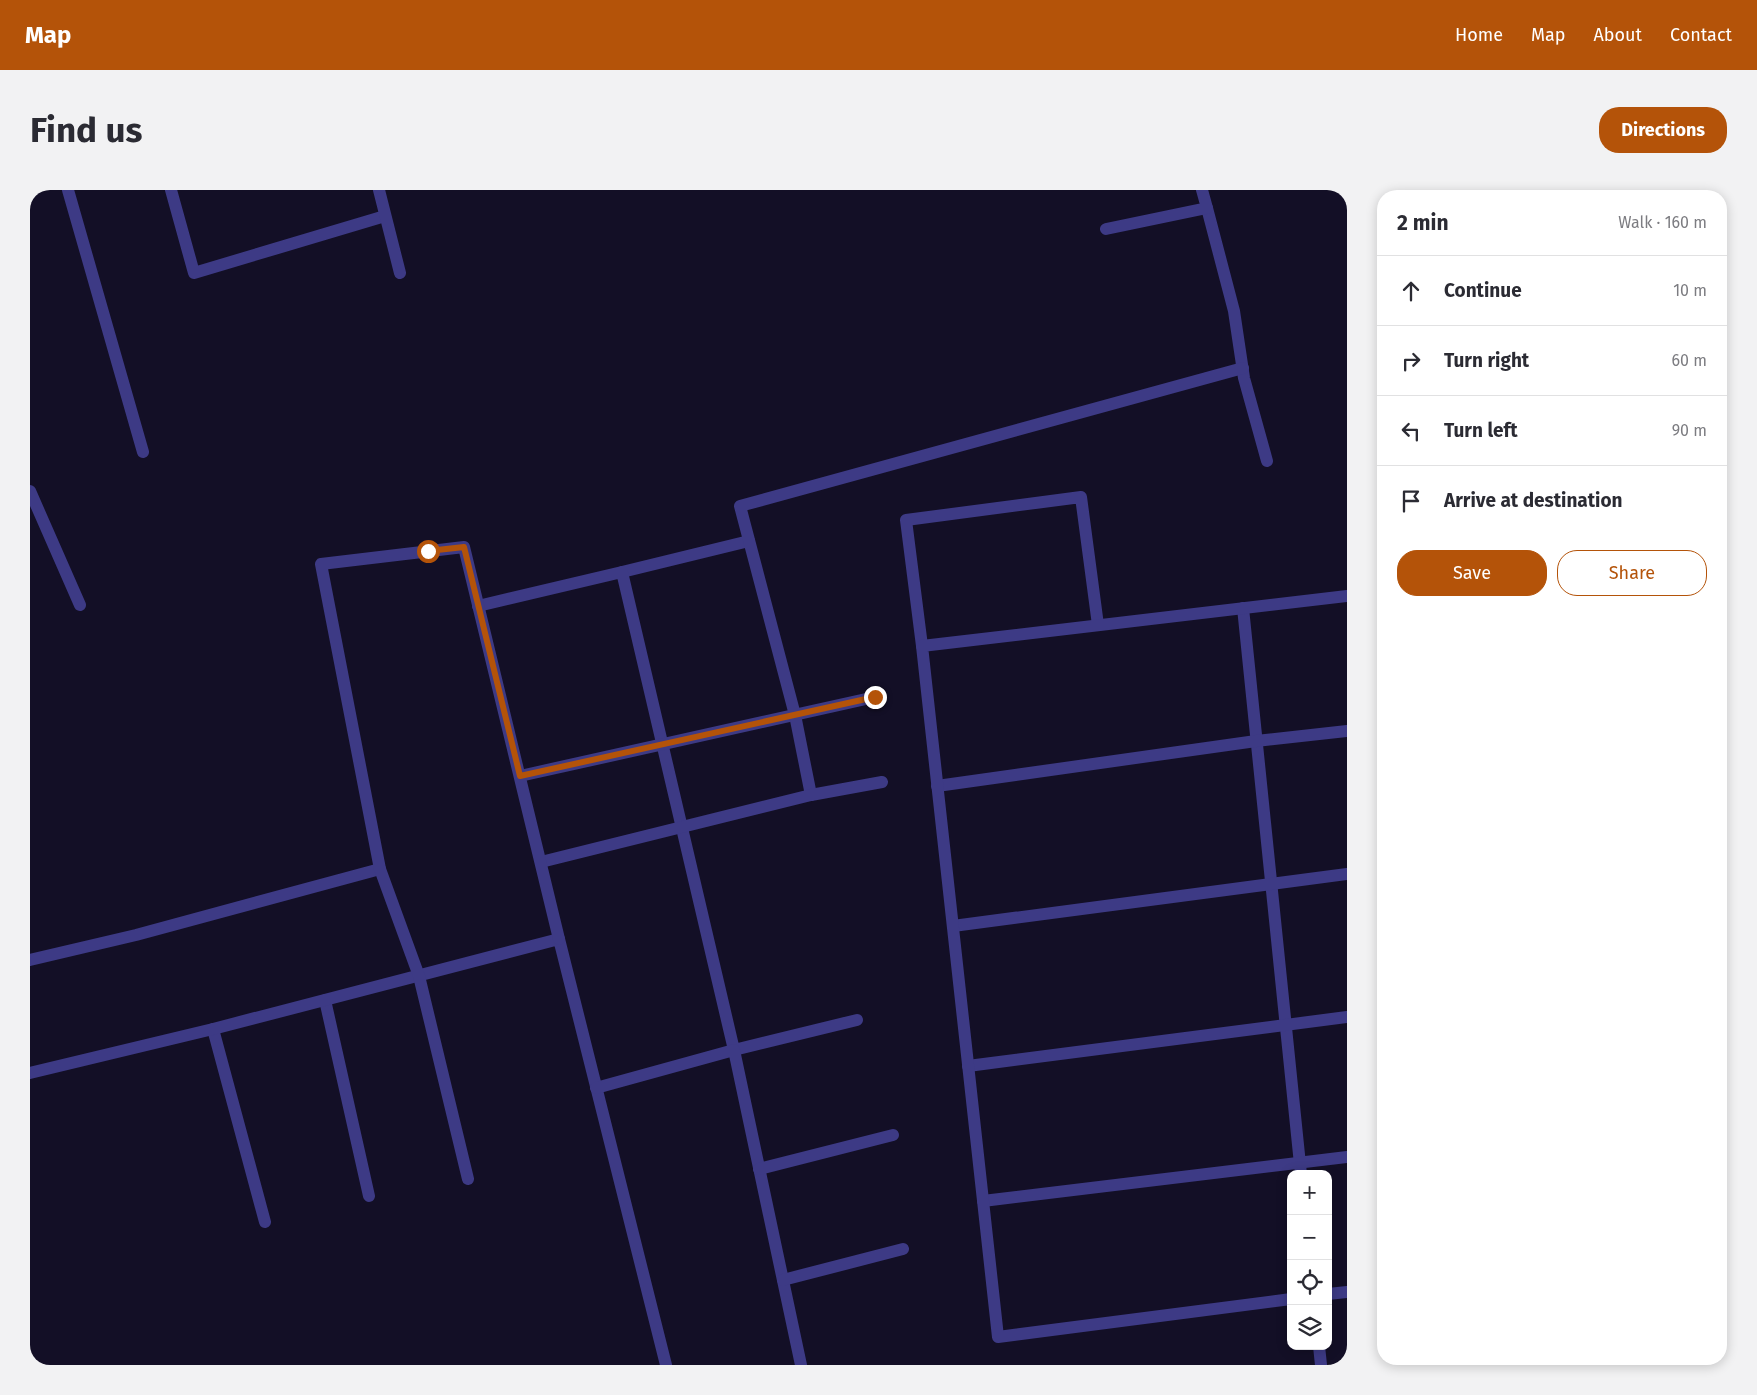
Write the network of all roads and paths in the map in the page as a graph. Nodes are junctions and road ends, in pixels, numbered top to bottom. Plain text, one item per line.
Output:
1 (68, 190) edge
2 (171, 190) edge
3 (379, 190) edge
4 (1202, 190) edge
5 (1207, 208) junction
6 (385, 216) junction
7 (1106, 230) dead end
8 (400, 273) dead end
9 (1243, 368) junction
10 (143, 452) dead end
11 (1266, 461) dead end
12 (30, 493) edge
13 (749, 540) junction
14 (622, 572) junction
15 (1347, 596) edge
16 (80, 605) dead end
17 (478, 606) junction
18 (1242, 608) junction
19 (1098, 625) junction
20 (922, 646) junction
21 (875, 697) dead end
22 (795, 715) junction
23 (1347, 731) edge
24 (1256, 741) junction
25 (662, 744) junction
26 (520, 776) junction
27 (882, 782) dead end
28 (938, 786) junction
29 (811, 795) junction
30 (682, 828) junction
31 (541, 862) junction
32 (380, 868) junction
33 (1347, 874) edge
34 (1271, 882) junction
35 (953, 926) junction
36 (559, 939) junction
37 (30, 960) edge
38 (419, 976) junction
39 (325, 1000) junction
40 (1347, 1017) edge
41 (857, 1020) dead end
42 (1286, 1025) junction
43 (213, 1029) junction
44 (734, 1050) junction
45 (968, 1066) junction
46 (30, 1073) edge
47 (596, 1088) junction
48 (893, 1135) dead end
49 (1347, 1156) edge
50 (759, 1169) junction
51 (1300, 1169) edge
52 (468, 1179) dead end
53 (369, 1196) dead end
54 (983, 1201) junction
55 (265, 1222) dead end
56 (903, 1249) dead end
57 (783, 1280) junction
58 (1347, 1292) edge
59 (1332, 1294) edge
60 (1287, 1300) edge
61 (1319, 1350) edge
62 (666, 1365) edge
63 (801, 1365) edge
64 (1321, 1365) edge

1 - 10 street
2 - 6 street
3 - 6 street
4 - 5 street
5 - 7 street
5 - 9 street
6 - 8 street
9 - 11 street
9 - 13 street
12 - 16 street
13 - 14 street
13 - 22 street
14 - 17 street
14 - 25 street
15 - 18 street
17 - 26 street
17 - 32 street
18 - 19 street
18 - 24 street
19 - 20 street
19 - 20 street
20 - 28 street
21 - 22 street
22 - 25 street
22 - 29 street
23 - 24 street
24 - 28 street
24 - 34 street
25 - 26 street
25 - 30 street
26 - 31 street
27 - 29 street
28 - 35 street
29 - 30 street
30 - 31 street
30 - 44 street
31 - 36 street
32 - 37 street
32 - 38 street
33 - 34 street
34 - 35 street
34 - 42 street
35 - 45 street
36 - 38 street
36 - 47 street
38 - 39 street
38 - 52 street
39 - 43 street
39 - 53 street
40 - 42 street
41 - 44 street
42 - 45 street
42 - 51 street
43 - 46 street
43 - 55 street
44 - 47 street
44 - 50 street
45 - 54 street
47 - 62 street
48 - 50 street
49 - 51 street
50 - 57 street
51 - 54 street
54 - 60 street
56 - 57 street
57 - 63 street
58 - 59 street
61 - 64 street

